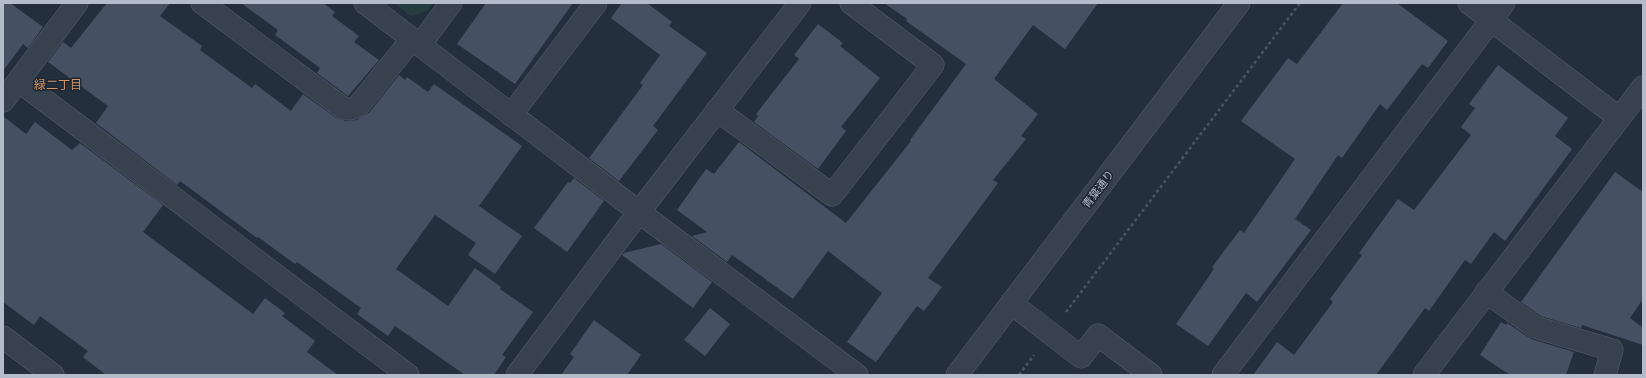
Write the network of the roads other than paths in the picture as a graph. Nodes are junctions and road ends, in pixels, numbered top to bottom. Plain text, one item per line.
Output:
1 (77, 3) edge
2 (202, 3) edge
3 (365, 3) edge
4 (451, 3) edge
5 (596, 3) edge
6 (800, 3) edge
7 (851, 3) edge
8 (1239, 3) edge
9 (1469, 3) edge
10 (1504, 3) edge
11 (1491, 20) junction
12 (416, 42) junction
13 (19, 81) junction
14 (1643, 88) edge
15 (3, 101) edge
16 (717, 110) junction
17 (511, 115) junction
18 (1620, 118) junction
19 (639, 212) junction
20 (1486, 292) junction
21 (1011, 304) junction
22 (3, 337) edge
23 (53, 375) edge
24 (408, 375) edge
25 (517, 375) edge
26 (857, 375) edge
27 (957, 375) edge
28 (1151, 375) edge
29 (1223, 375) edge
30 (1424, 375) edge
31 (1605, 375) edge

1 - 13 street
2 - 12 street
3 - 12 street
4 - 12 street
5 - 17 street
6 - 16 street
7 - 16 street
8 - 21 street, 青葉通り
9 - 11 street
10 - 11 street
11 - 18 street
11 - 29 street
12 - 17 street
13 - 15 street
13 - 24 street
14 - 18 street
16 - 19 street
17 - 19 street
18 - 20 street
19 - 25 street
19 - 26 street
20 - 30 street
20 - 31 street
21 - 27 street, 青葉通り
21 - 28 street
22 - 23 street

